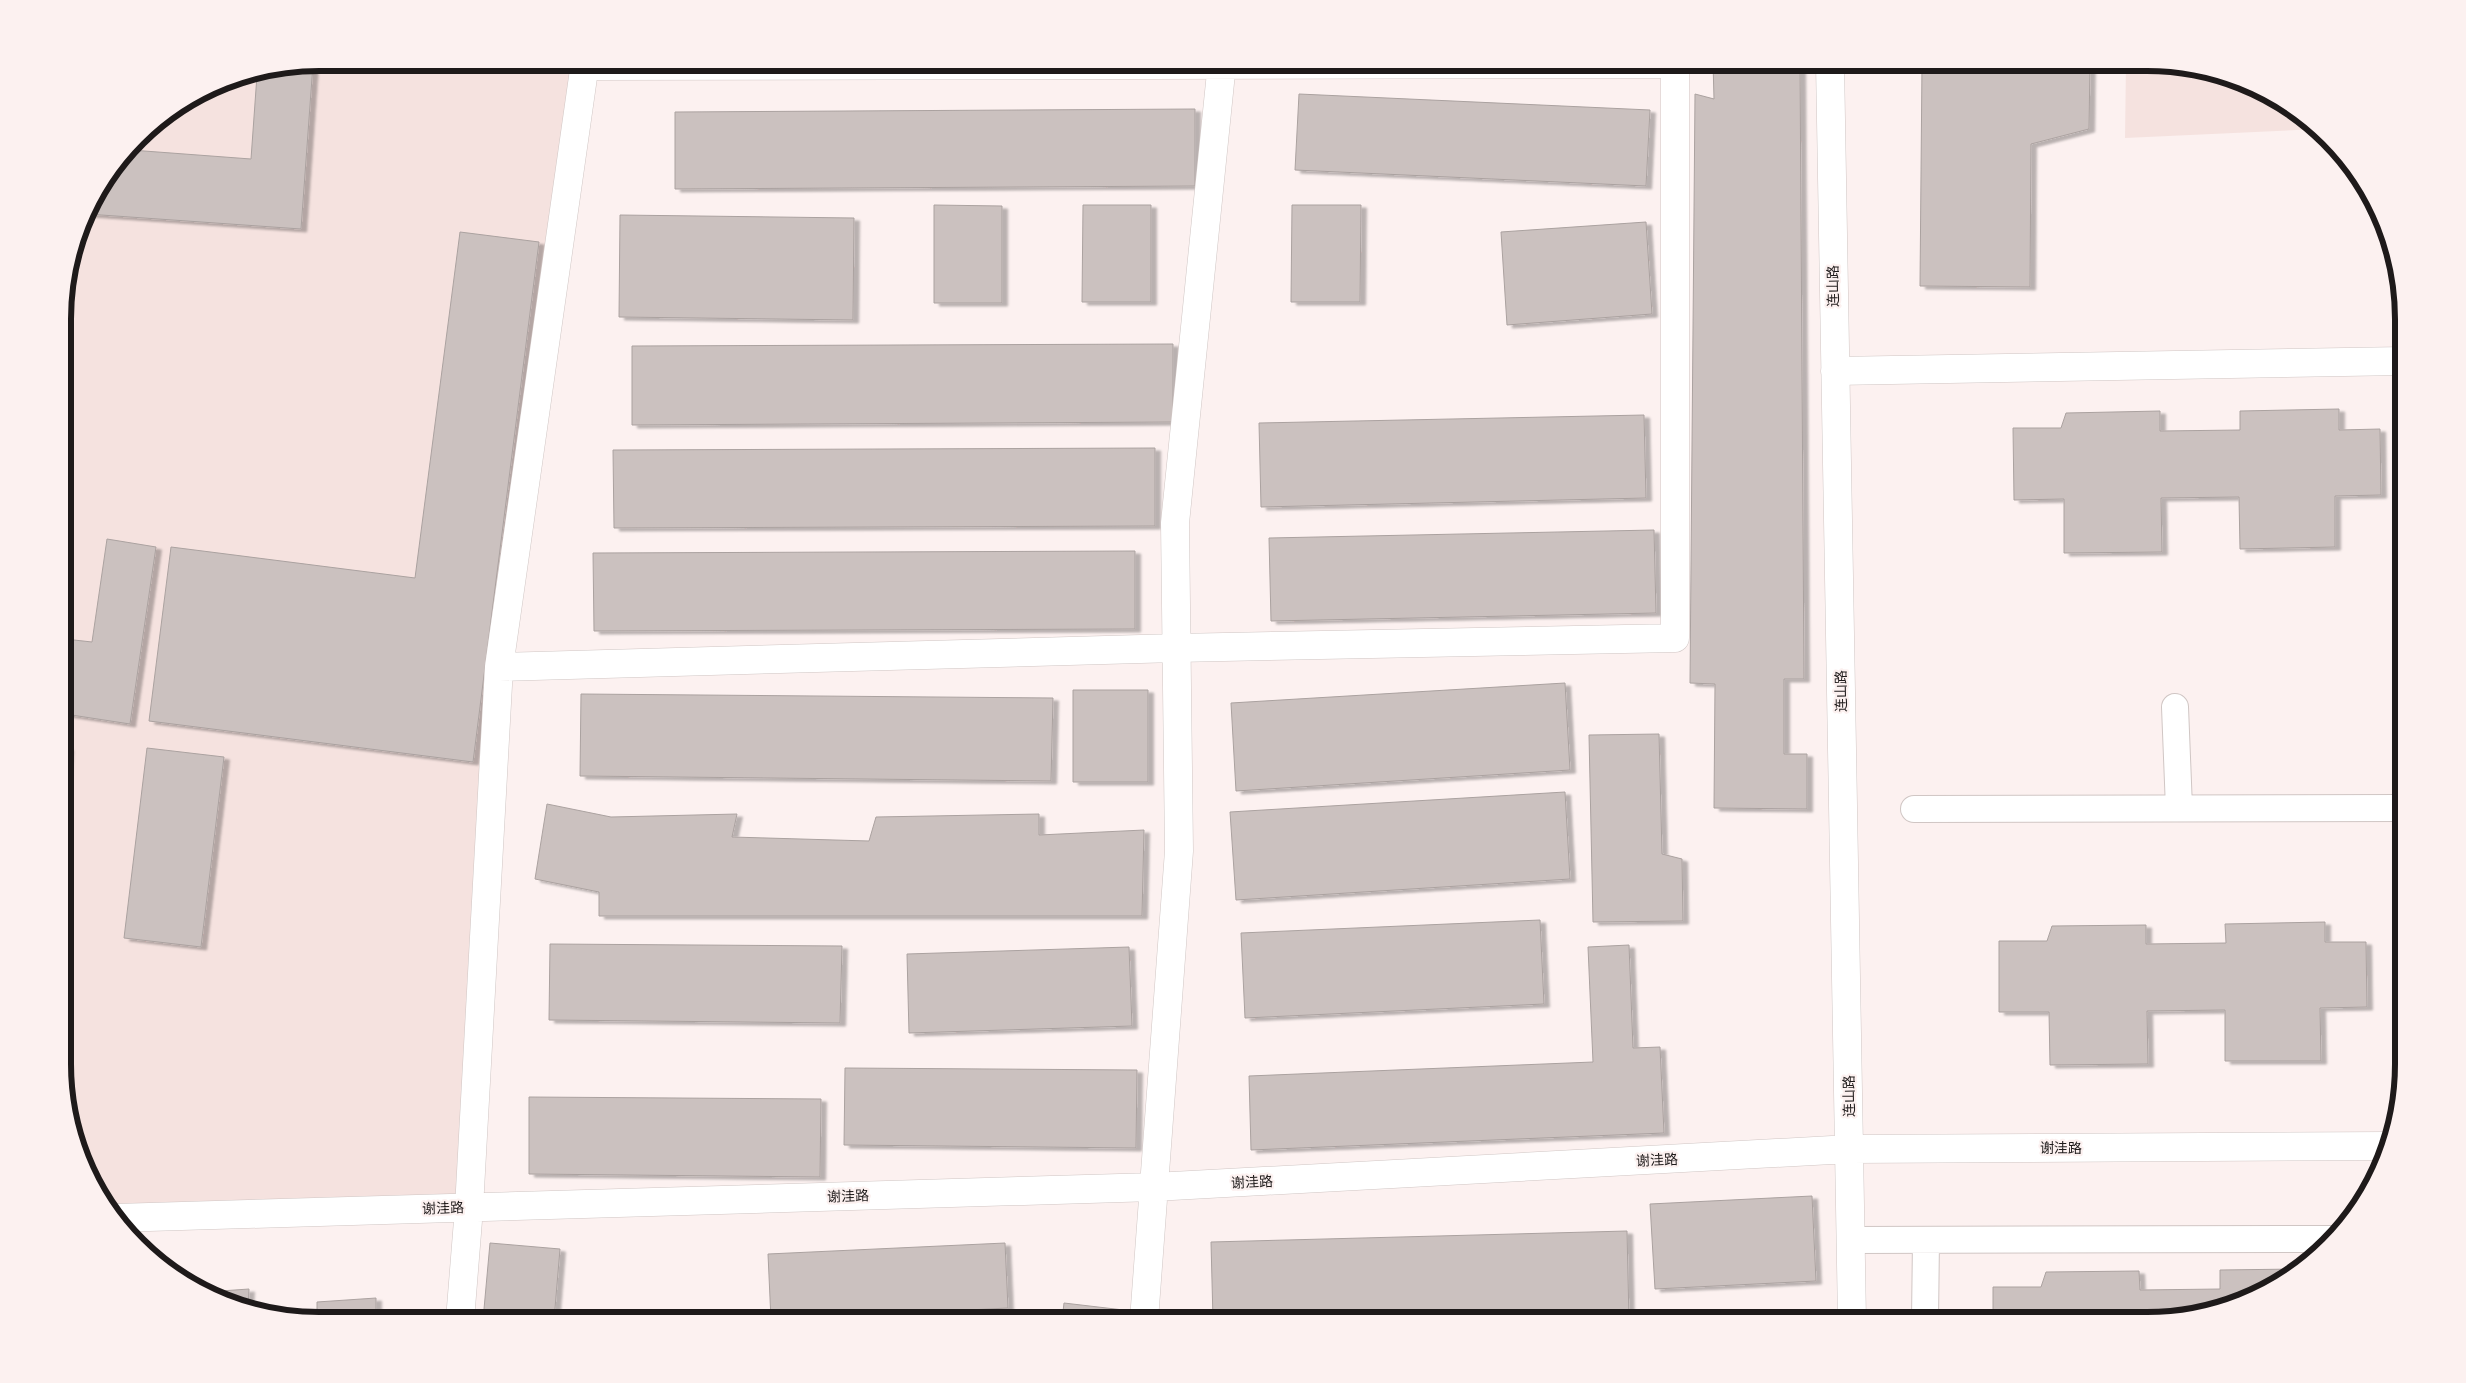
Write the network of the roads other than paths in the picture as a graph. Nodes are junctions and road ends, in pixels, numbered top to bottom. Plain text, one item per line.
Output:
1 (584, 71) edge
2 (1221, 71) edge
3 (1675, 71) edge
4 (1830, 71) edge
5 (2395, 361) edge
6 (1835, 370) junction
7 (1176, 648) junction
8 (499, 667) junction
9 (2175, 707) dead end
10 (2179, 808) junction
11 (2395, 808) edge
12 (1914, 809) dead end
13 (2381, 1146) edge
14 (1850, 1149) junction
15 (1154, 1187) junction
16 (469, 1208) junction
17 (125, 1218) edge
18 (2322, 1239) edge
19 (1851, 1240) junction
20 (1926, 1240) junction
21 (461, 1312) edge
22 (1145, 1312) edge
23 (1852, 1312) edge
24 (1925, 1312) edge

1 - 8 street
2 - 7 street
3 - 7 street
4 - 6 street, 连山路
5 - 6 street
6 - 14 street, 连山路
7 - 8 street
7 - 15 street
8 - 16 street
9 - 10 lane
10 - 11 lane
10 - 12 lane
13 - 14 street, 谢洼路
14 - 15 street, 谢洼路
14 - 19 street, 连山路
15 - 16 street, 谢洼路
15 - 22 street
16 - 17 street, 谢洼路
16 - 21 street
18 - 20 lane
19 - 20 lane
19 - 23 street, 连山路
20 - 24 lane

